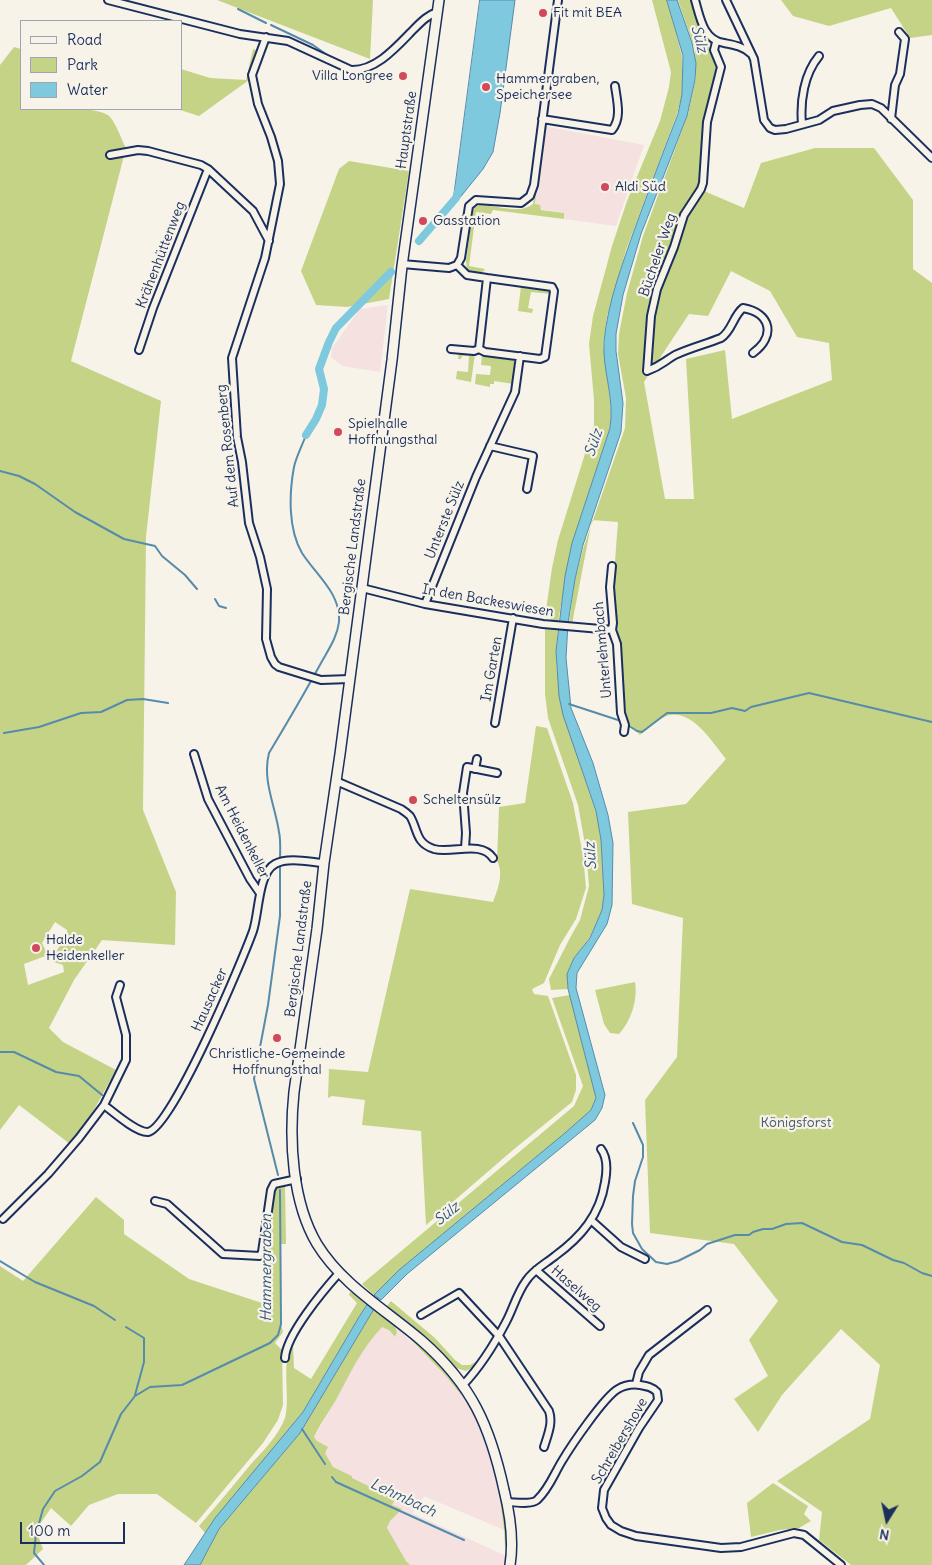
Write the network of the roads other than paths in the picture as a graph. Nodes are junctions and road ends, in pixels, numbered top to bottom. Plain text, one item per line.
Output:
1 (108, 0) edge
2 (439, 0) edge
3 (558, 0) edge
4 (695, 0) edge
5 (726, 0) edge
6 (437, 12) junction
7 (899, 32) dead end
8 (266, 37) junction
9 (716, 42) junction
10 (751, 53) junction
11 (819, 56) dead end
12 (614, 86) dead end
13 (542, 119) junction
14 (890, 119) junction
15 (802, 124) junction
16 (110, 156) dead end
17 (932, 158) edge
18 (208, 169) junction
19 (269, 241) junction
20 (402, 264) junction
21 (456, 265) junction
22 (487, 278) junction
23 (451, 349) dead end
24 (479, 349) junction
25 (139, 350) dead end
26 (753, 353) dead end
27 (520, 356) junction
28 (490, 446) junction
29 (527, 489) dead end
30 (612, 566) dead end
31 (362, 588) junction
32 (425, 604) junction
33 (514, 618) junction
34 (612, 630) junction
35 (350, 679) junction
36 (495, 724) dead end
37 (624, 732) dead end
38 (194, 754) dead end
39 (477, 759) dead end
40 (475, 769) junction
41 (497, 773) dead end
42 (336, 780) junction
43 (465, 848) junction
44 (493, 858) dead end
45 (324, 863) junction
46 (260, 892) junction
47 (120, 985) dead end
48 (104, 1104) junction
49 (601, 1149) dead end
50 (297, 1179) junction
51 (155, 1201) dead end
52 (3, 1219) dead end
53 (592, 1221) junction
54 (645, 1259) dead end
55 (536, 1270) junction
56 (339, 1273) junction
57 (707, 1310) dead end
58 (421, 1315) dead end
59 (600, 1326) dead end
60 (498, 1336) junction
61 (285, 1358) dead end
62 (636, 1384) junction
63 (463, 1385) junction
64 (544, 1446) dead end
65 (507, 1502) junction
66 (510, 1565) edge
67 (841, 1565) edge

1 - 8 street
2 - 6 main road, Hauptstraße
3 - 13 street
4 - 9 street, Bücheler Weg
5 - 10 street
6 - 8 street
6 - 20 main road, Hauptstraße
7 - 14 street
8 - 19 street, Auf dem Rosenberg
9 - 10 street
9 - 26 street, Bücheler Weg
10 - 15 street
11 - 15 street
12 - 13 street
13 - 21 street
14 - 15 street
14 - 17 street
16 - 18 street
18 - 19 street
18 - 25 street, Krähenhüttenweg
19 - 35 street, Auf dem Rosenberg
20 - 21 street
20 - 31 main road, Bergische Landstraße
21 - 22 street
22 - 24 street
22 - 27 street
23 - 24 street
24 - 27 street
27 - 28 street, Unterste Sülz
28 - 29 street
28 - 32 street, Unterste Sülz
30 - 34 street, Unterlehmbach
31 - 32 street, In den Backeswiesen
31 - 35 main road, Bergische Landstraße
32 - 33 street, In den Backeswiesen
33 - 34 street, In den Backeswiesen
33 - 36 street, Im Garten
34 - 37 street, Unterlehmbach
35 - 42 main road, Bergische Landstraße
38 - 46 street, Am Heidenkeller
39 - 40 street
40 - 41 street
40 - 43 street
42 - 43 street
42 - 45 main road, Bergische Landstraße
43 - 44 street
45 - 46 street, Hausacker
45 - 50 main road, Bergische Landstraße
46 - 48 street, Hausacker
47 - 48 street
48 - 52 street
49 - 53 street
50 - 51 street
50 - 56 main road, Bergische Landstraße
53 - 54 street
53 - 55 street
55 - 59 street, Haselweg
55 - 60 street
56 - 61 street
56 - 63 main road, Bergische Landstraße
57 - 62 street
58 - 60 street
60 - 63 street
60 - 64 street
62 - 65 street, Schreibershove
62 - 67 street, Schreibershove
63 - 65 main road, Bergische Landstraße
65 - 66 main road, Bergische Landstraße

